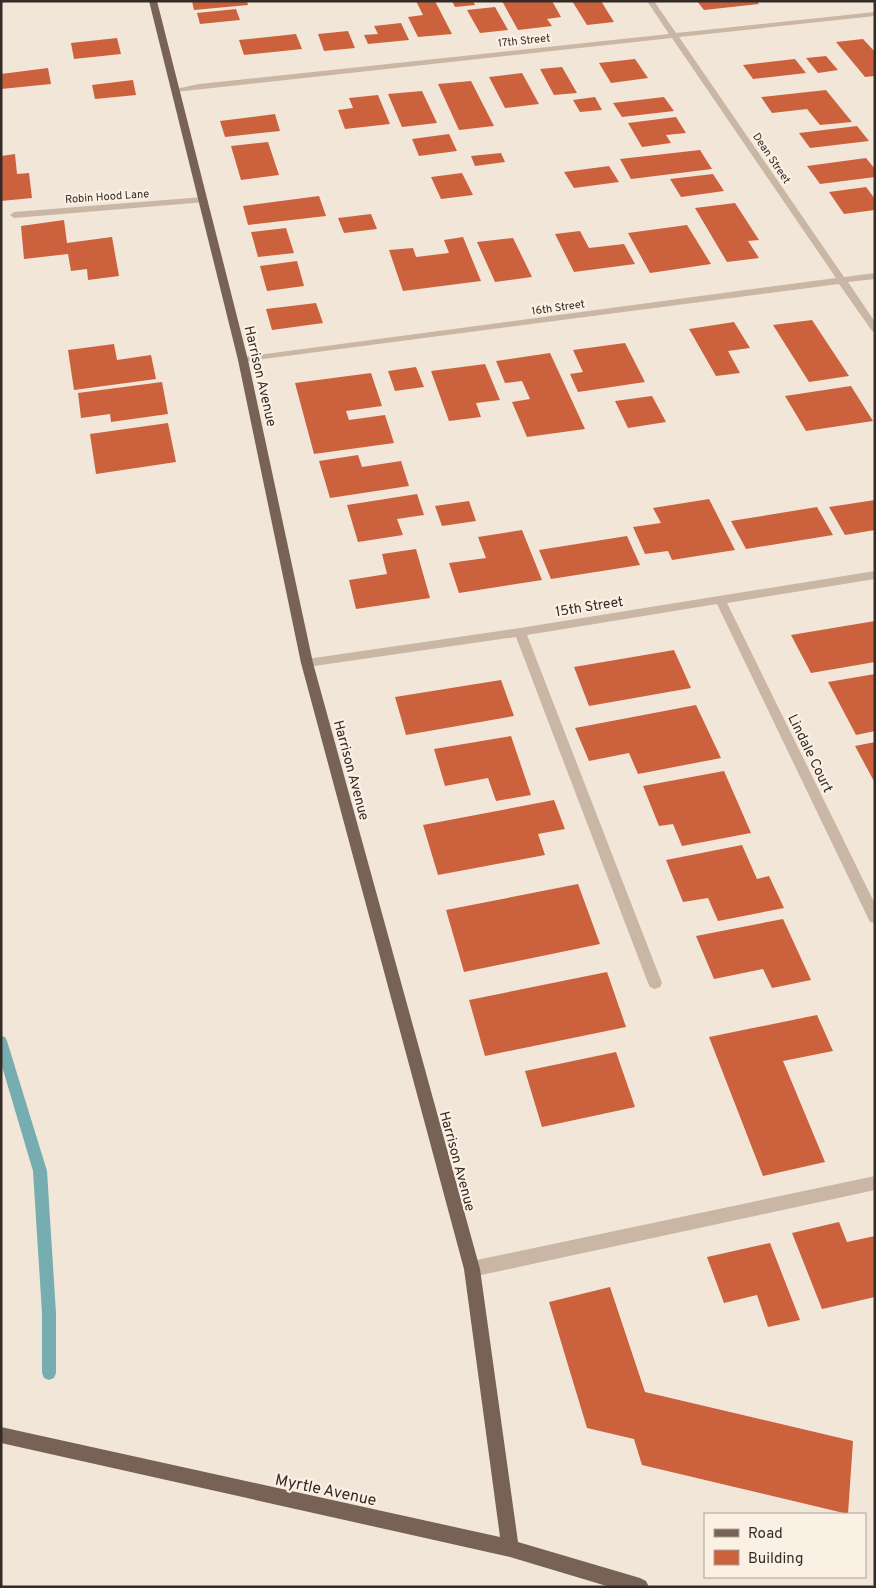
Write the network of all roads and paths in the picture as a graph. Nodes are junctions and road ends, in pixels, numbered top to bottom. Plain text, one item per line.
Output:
1 (152, 1) edge
2 (650, 1) edge
3 (875, 14) edge
4 (674, 36) junction
5 (176, 90) junction
6 (203, 200) junction
7 (14, 215) dead end
8 (875, 276) edge
9 (842, 280) junction
10 (875, 328) edge
11 (243, 360) junction
12 (875, 575) edge
13 (720, 600) junction
14 (520, 632) junction
15 (307, 663) junction
16 (875, 918) edge
17 (655, 983) dead end
18 (875, 1183) edge
19 (472, 1269) junction
20 (1, 1435) edge
21 (510, 1548) junction
22 (640, 1587) edge

1 - 5 main road, Harrison Avenue
2 - 4 street, Dean Street
3 - 4 street, 17th Street
4 - 5 street, 17th Street
4 - 9 street, Dean Street
5 - 6 main road, Harrison Avenue
6 - 7 street, Robin Hood Lane
6 - 11 main road, Harrison Avenue
8 - 9 street, 16th Street
9 - 10 street, Dean Street
9 - 11 street, 16th Street
11 - 15 main road, Harrison Avenue
12 - 13 street, 15th Street
13 - 14 street, 15th Street
13 - 16 street, Lindale Court
14 - 15 street, 15th Street
14 - 17 street
15 - 19 main road, Harrison Avenue
18 - 19 street
19 - 21 main road, Harrison Avenue
20 - 21 main road, Myrtle Avenue
21 - 22 main road, Myrtle Avenue

